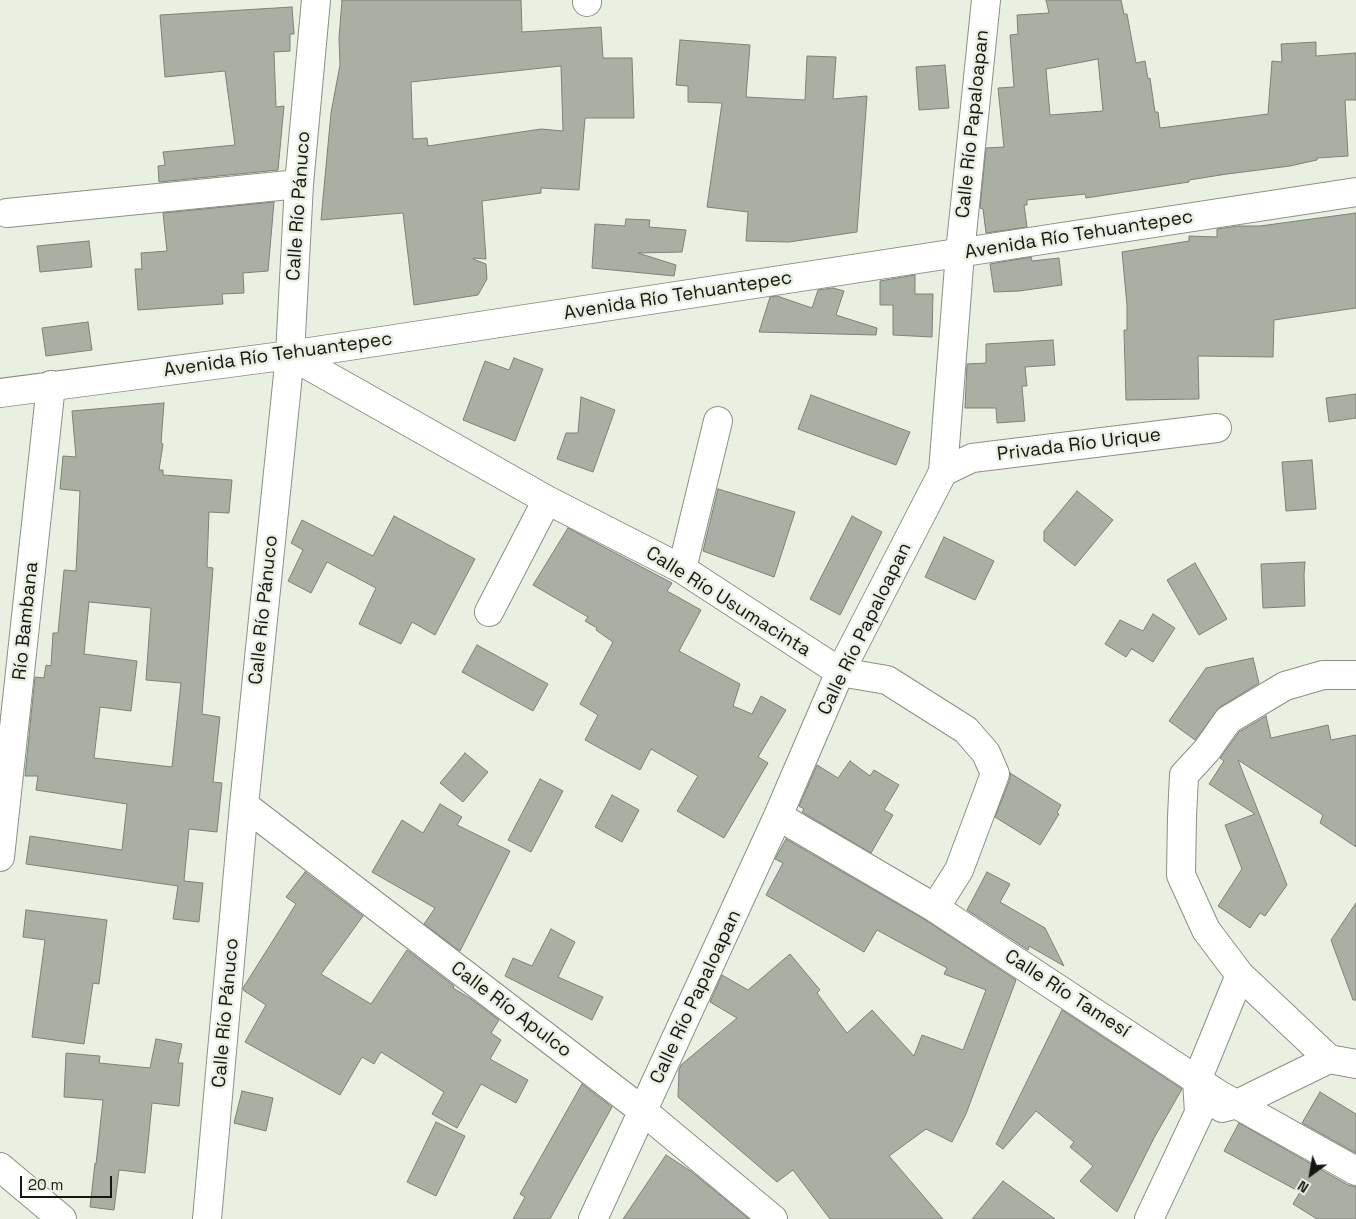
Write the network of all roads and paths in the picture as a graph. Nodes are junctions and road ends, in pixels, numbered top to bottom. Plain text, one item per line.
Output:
1 (316, 0) edge
2 (986, 0) edge
3 (299, 184) junction
4 (1356, 192) edge
5 (7, 214) dead end
6 (960, 254) junction
7 (290, 354) junction
8 (51, 386) junction
9 (0, 393) edge
10 (718, 421) dead end
11 (1217, 428) dead end
12 (943, 472) junction
13 (547, 500) junction
14 (682, 570) junction
15 (489, 612) dead end
16 (840, 672) junction
17 (1356, 675) edge
18 (244, 805) junction
19 (778, 816) junction
20 (0, 857) edge
21 (935, 908) junction
22 (1240, 975) junction
23 (1329, 1058) junction
24 (1356, 1064) edge
25 (1197, 1080) junction
26 (1237, 1104) junction
27 (643, 1111) junction
28 (1199, 1113) junction
29 (0, 1167) edge
30 (1356, 1171) edge
31 (62, 1219) edge
32 (207, 1219) edge
33 (593, 1219) edge
34 (773, 1219) edge
35 (1149, 1219) edge

1 - 3 street, Calle Río Pánuco
2 - 6 street, Calle Río Papaloapan
3 - 5 street
3 - 7 street, Calle Río Pánuco
4 - 6 street, Avenida Río Tehuantepec
6 - 7 street, Avenida Río Tehuantepec
6 - 12 street, Calle Río Papaloapan
7 - 8 street, Avenida Río Tehuantepec
7 - 13 street, Calle Río Usumacinta
7 - 18 street, Calle Río Pánuco
8 - 9 street, Avenida Río Tehuantepec
8 - 20 street, Río Bambana
10 - 14 street
11 - 12 street, Privada Río Urique
12 - 16 street, Calle Río Papaloapan
13 - 14 street, Calle Río Usumacinta
13 - 15 street
14 - 16 street, Calle Río Usumacinta
16 - 19 street, Calle Río Papaloapan
16 - 21 street, Calle Río Usumacinta
17 - 22 street
18 - 27 street, Calle Río Apulco
18 - 32 street, Calle Río Pánuco
19 - 21 street, Calle Río Tamesí
19 - 27 street, Calle Río Papaloapan
21 - 25 street, Calle Río Tamesí
22 - 23 street
22 - 25 street
23 - 24 street
23 - 26 street
25 - 26 street, Calle Río Tamesí
25 - 28 street
26 - 28 street
26 - 30 street, Calle Río Tamesí
27 - 33 street, Calle Río Papaloapan
27 - 34 street, Calle Río Apulco
28 - 35 street
29 - 31 street

